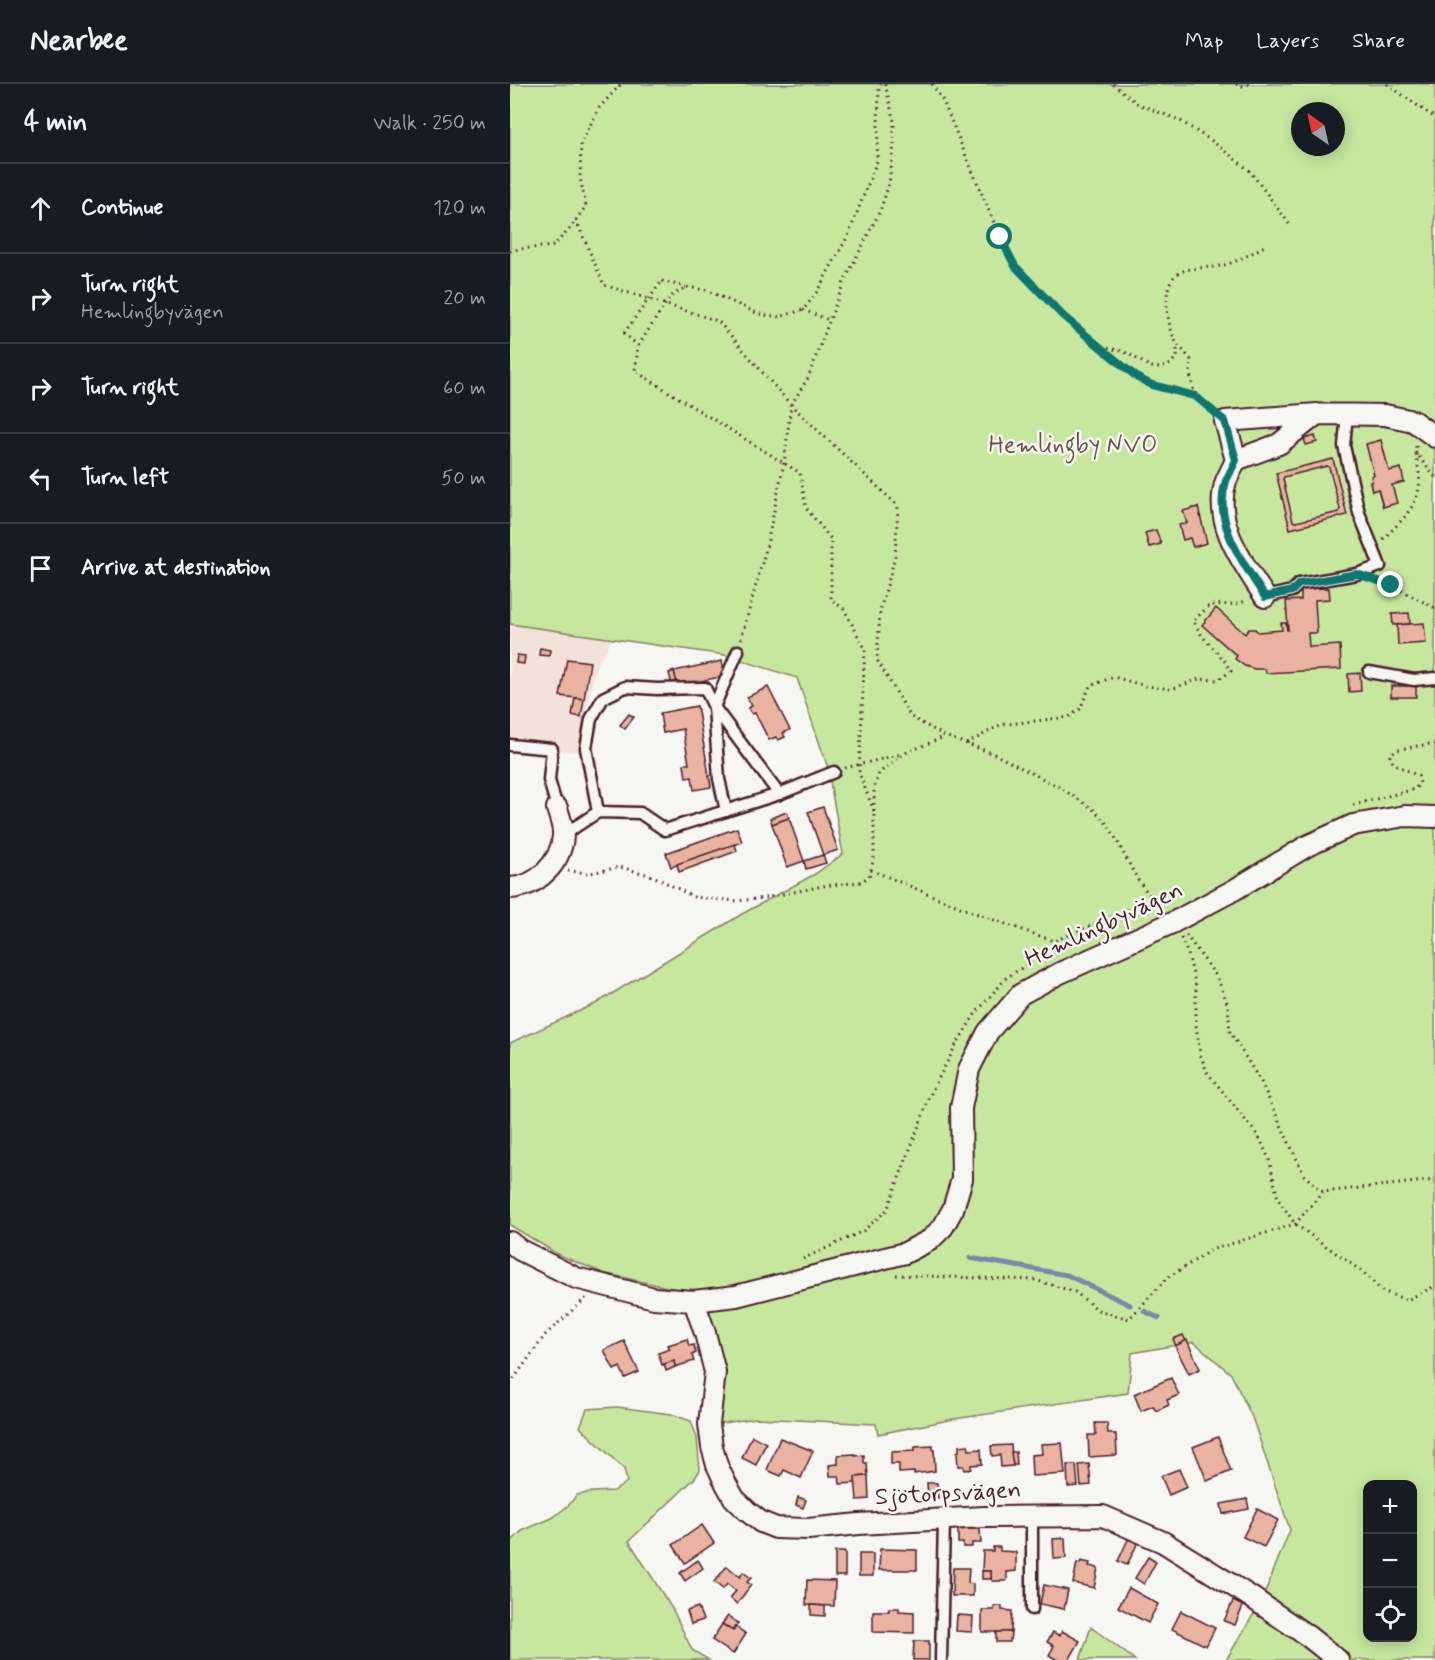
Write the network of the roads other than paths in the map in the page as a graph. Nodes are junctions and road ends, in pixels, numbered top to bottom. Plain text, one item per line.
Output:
1 (1317, 414) junction
2 (1347, 414) junction
3 (1435, 437) edge
4 (1236, 460) junction
5 (1265, 597) joint
6 (738, 651) road end
7 (1369, 672) dead end
8 (1435, 678) edge
9 (714, 707) junction
10 (510, 745) edge
11 (834, 772) road end
12 (779, 794) junction
13 (557, 808) joint
14 (726, 811) junction
15 (598, 812) junction
16 (1435, 817) edge
17 (563, 835) junction
18 (510, 888) edge
19 (510, 1242) edge
20 (694, 1301) junction
21 (1032, 1516) junction
22 (944, 1519) junction
23 (1032, 1609) dead end
24 (941, 1660) edge
25 (1338, 1660) edge

1 - 2 street
1 - 4 street
1 - 4 street
2 - 3 street
2 - 5 lane
4 - 5 street
6 - 9 lane
7 - 8 lane
9 - 12 lane
9 - 14 lane
9 - 15 lane
10 - 13 lane
11 - 12 lane
12 - 14 lane
13 - 17 street
14 - 15 lane
15 - 17 lane
16 - 20 street, Hemlingbyvägen
17 - 18 street
19 - 20 street, Hemlingbyvägen
20 - 22 street, Sjötorpsvägen
21 - 22 street, Sjötorpsvägen
21 - 23 lane
21 - 25 street, Sjötorpsvägen
22 - 24 lane

